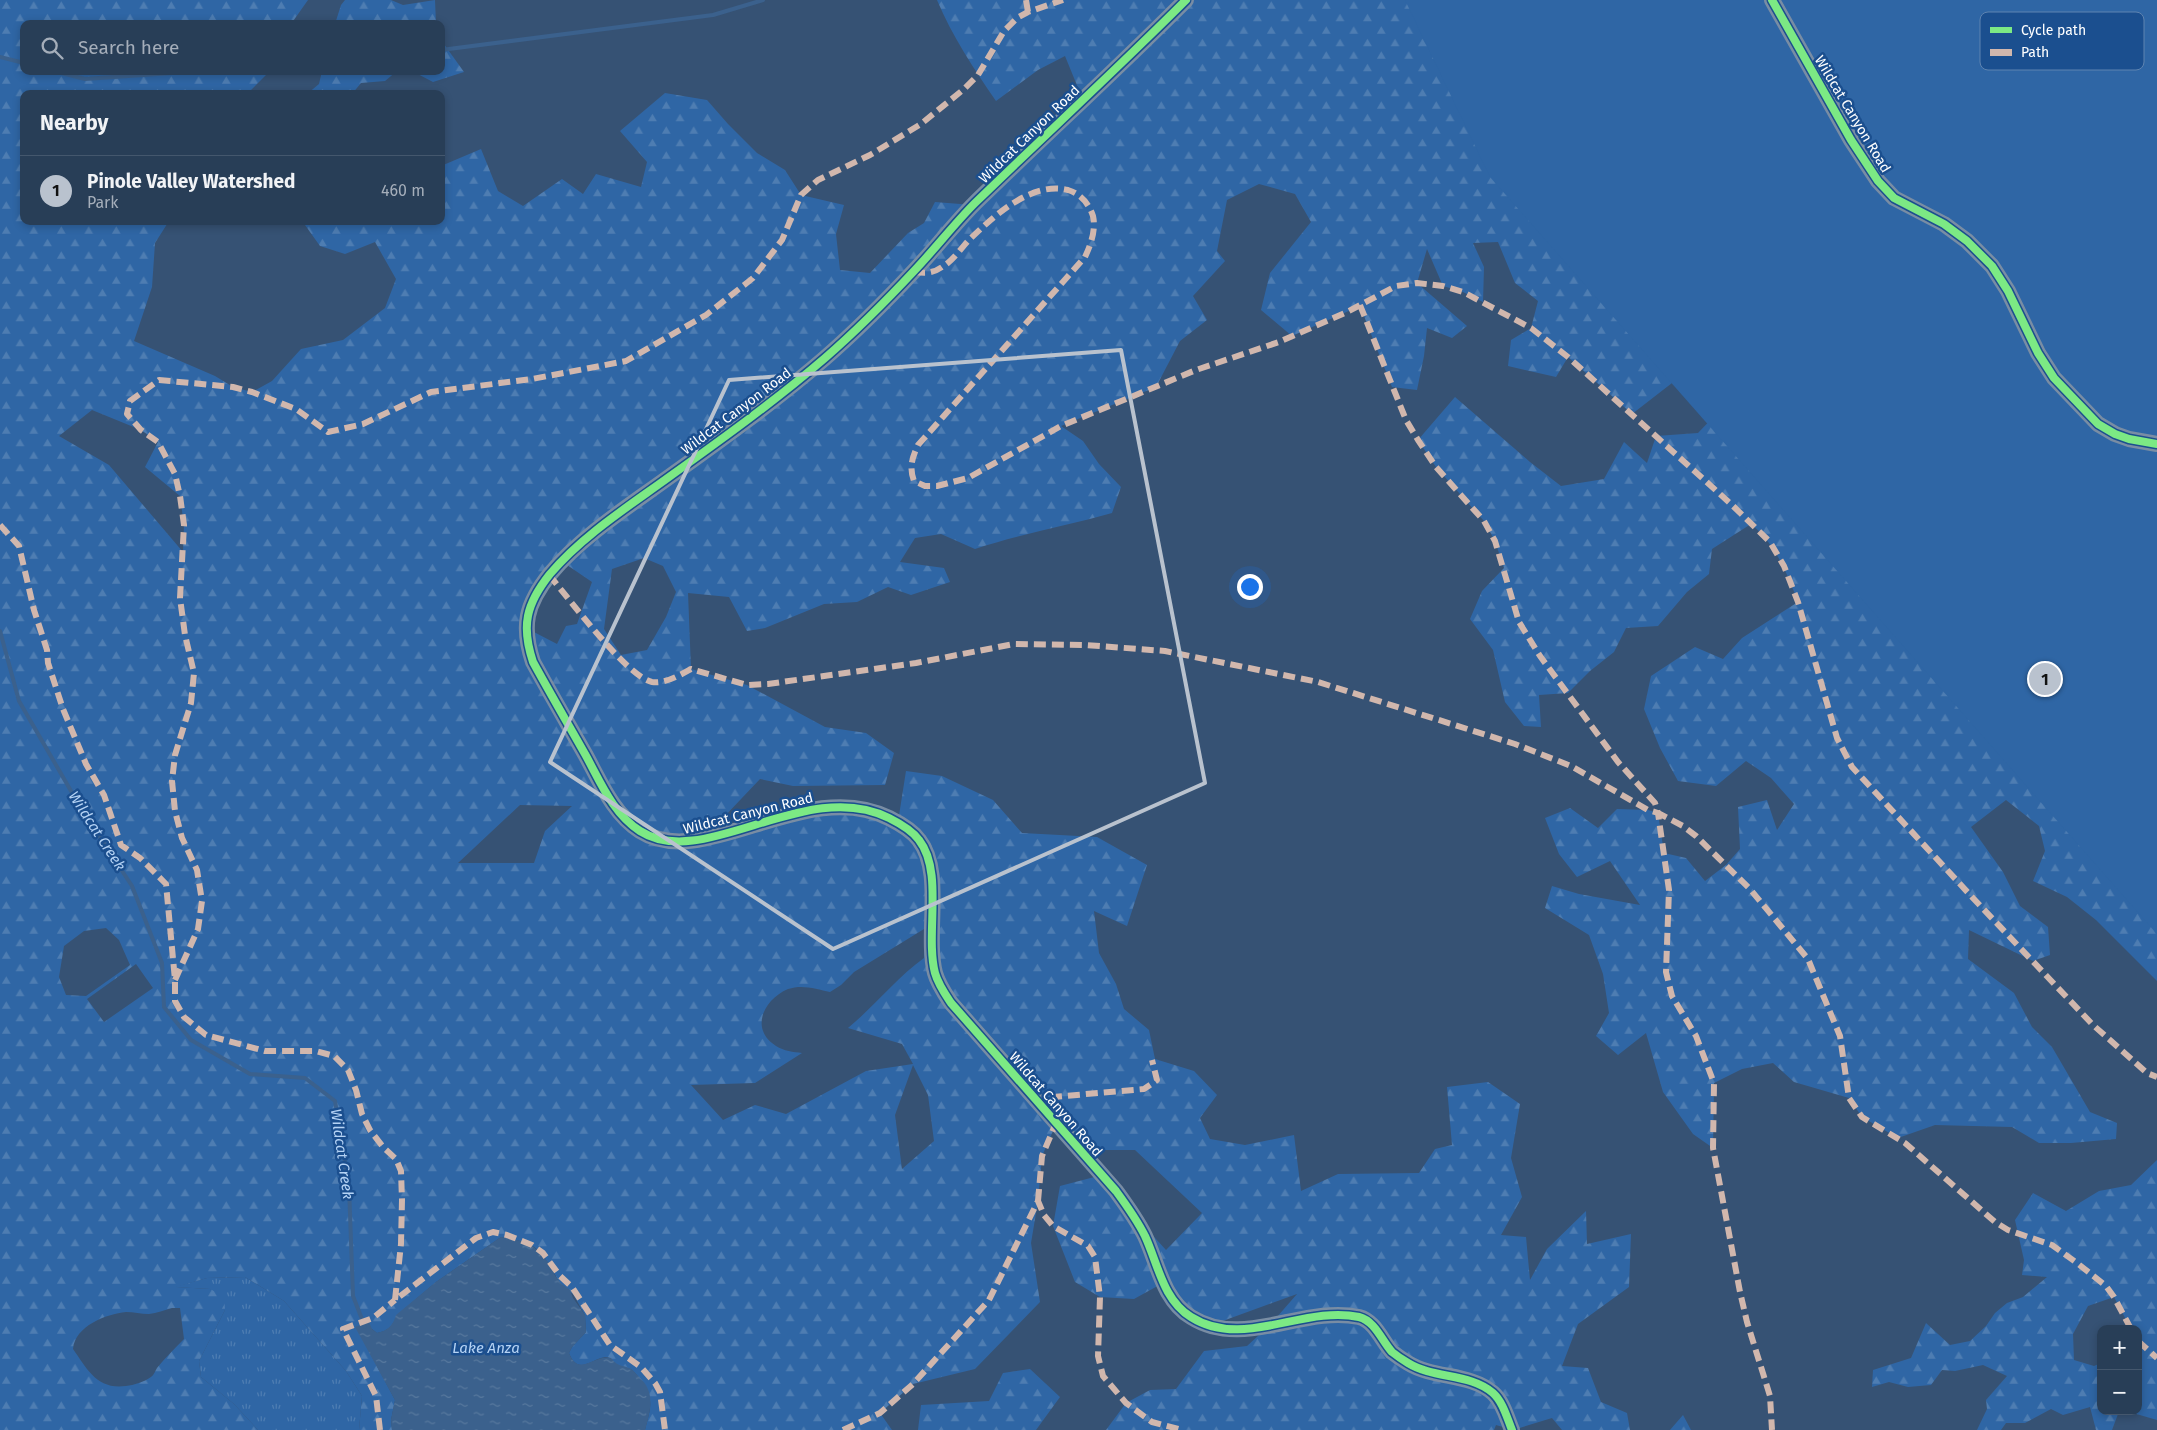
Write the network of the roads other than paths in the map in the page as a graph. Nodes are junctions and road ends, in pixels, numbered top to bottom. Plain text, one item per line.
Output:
1 (1186, 0) edge
2 (1772, 0) edge
3 (2157, 444) edge
4 (1512, 1430) edge

1 - 4 street, Wildcat Canyon Road
2 - 3 street, Wildcat Canyon Road

